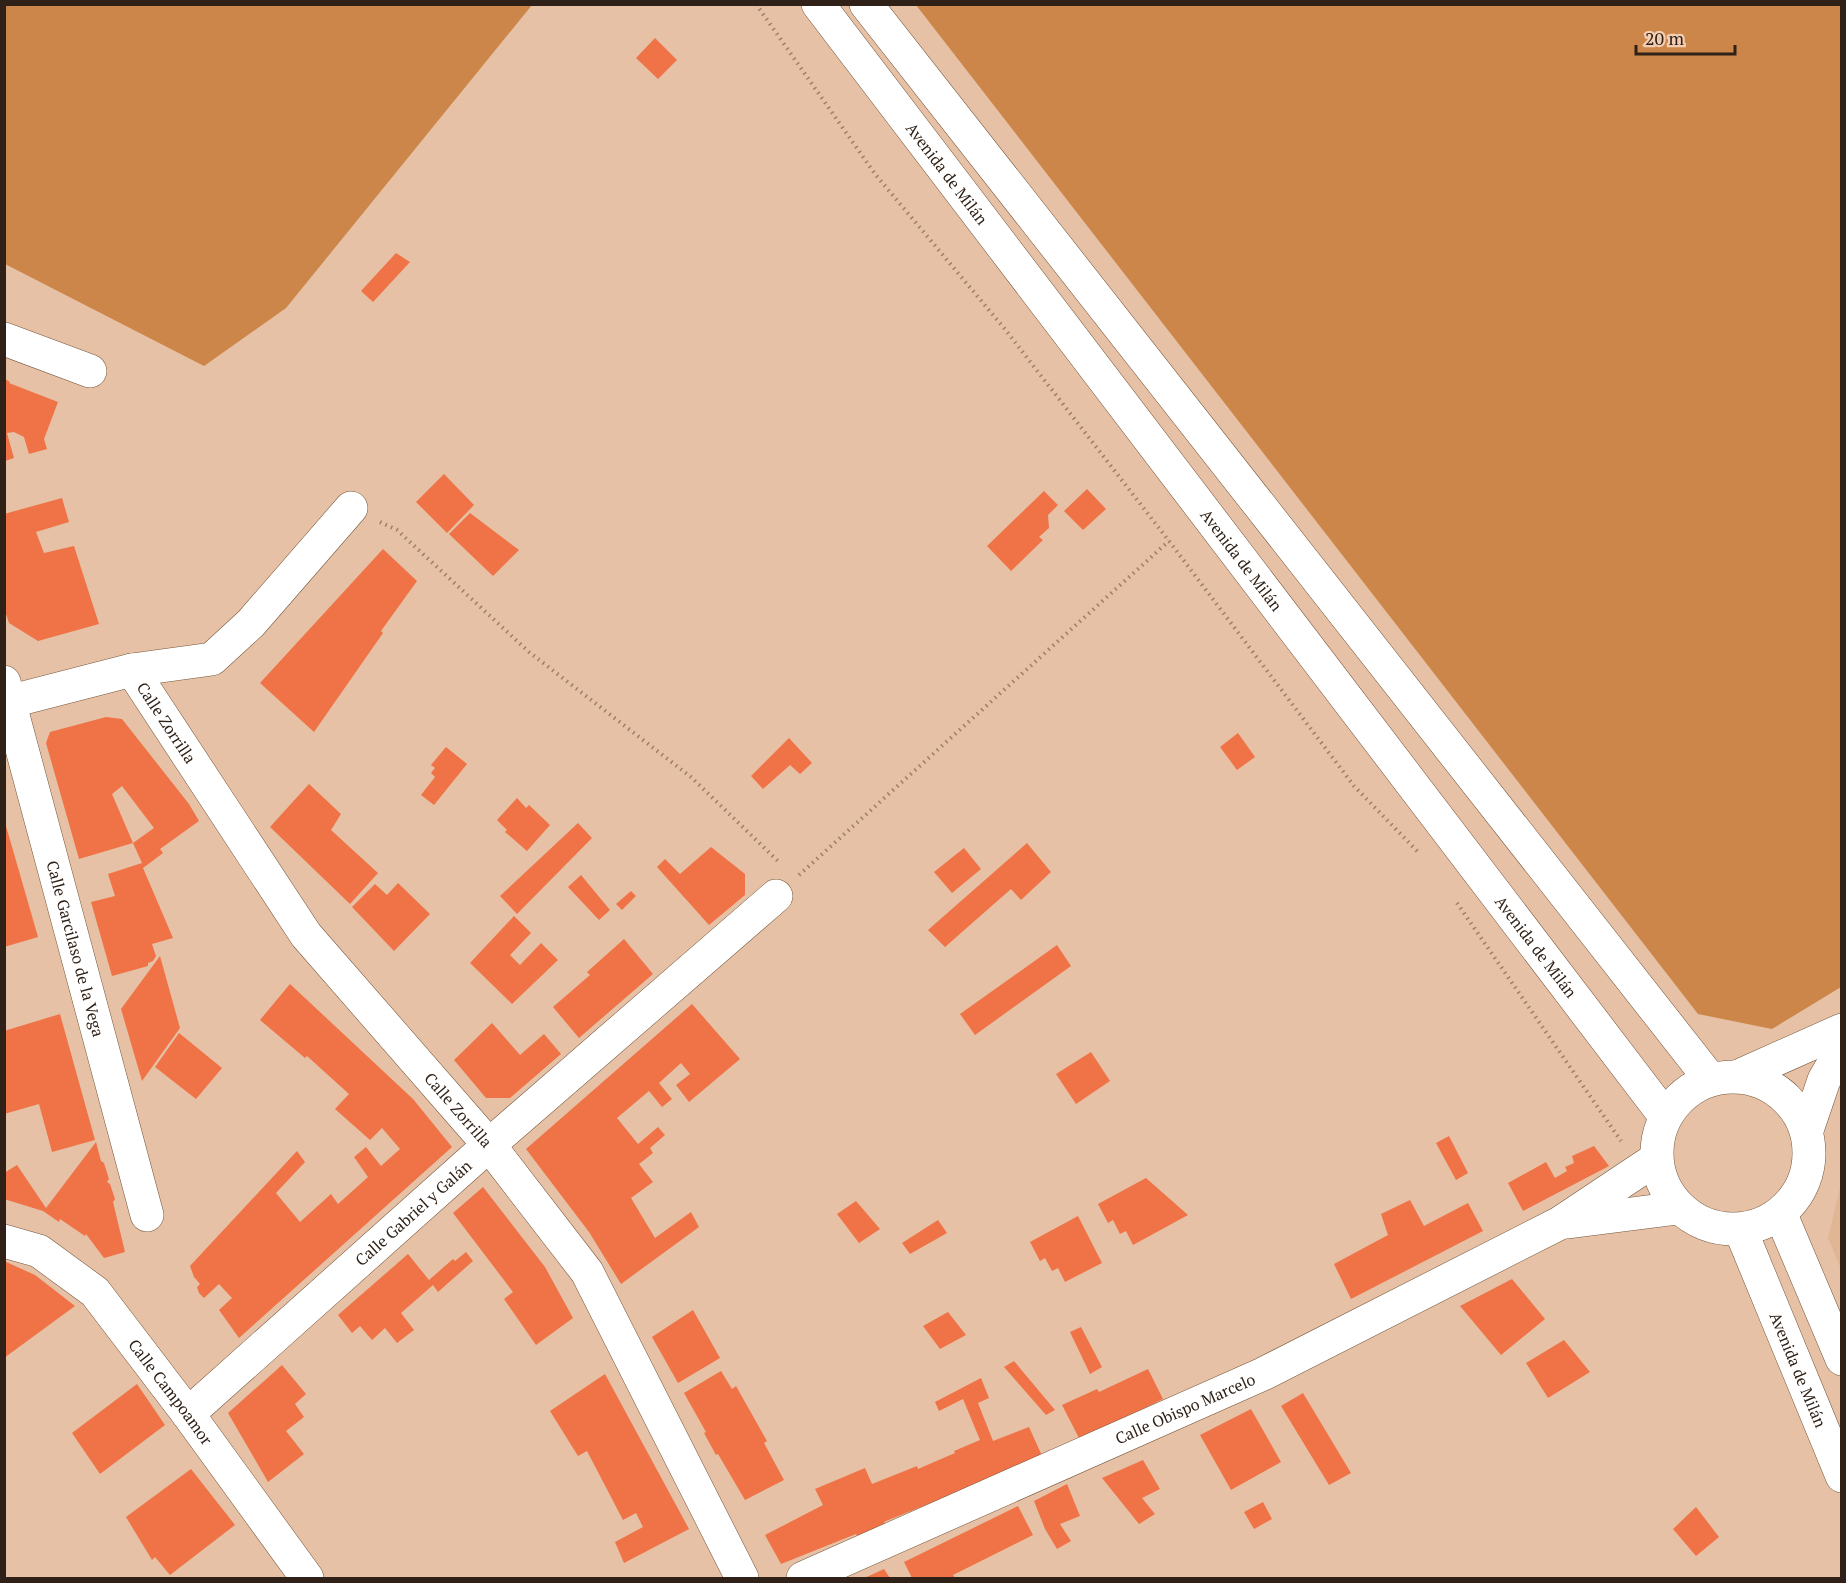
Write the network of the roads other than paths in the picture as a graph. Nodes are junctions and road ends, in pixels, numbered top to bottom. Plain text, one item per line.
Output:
1 (818, 4) edge
2 (866, 4) edge
3 (4, 339) edge
4 (90, 371) dead end
5 (351, 508) road end
6 (132, 670) junction
7 (7, 696) edge
8 (786, 887) road end
9 (1842, 1030) edge
10 (1842, 1049) edge
11 (1725, 1077) junction
12 (1665, 1116) junction
13 (1808, 1130) junction
14 (489, 1145) junction
15 (1648, 1164) junction
16 (1678, 1208) junction
17 (147, 1215) dead end
18 (1781, 1215) junction
19 (1560, 1223) junction
20 (1741, 1231) junction
21 (4, 1241) edge
22 (1842, 1359) edge
23 (188, 1414) junction
24 (1842, 1476) edge
25 (307, 1578) edge
26 (742, 1578) edge
27 (803, 1578) edge

1 - 12 street, Avenida de Milán
2 - 11 street
3 - 4 street
5 - 6 street
6 - 7 street
6 - 14 street, Calle Zorrilla
7 - 17 street, Calle Garcilaso de la Vega
8 - 14 street, Calle Gabriel y Galán
9 - 11 street
10 - 13 street
11 - 12 street
11 - 13 street
12 - 15 street
13 - 18 street
14 - 23 street, Calle Gabriel y Galán
14 - 26 street, Calle Zorrilla
15 - 16 street
15 - 19 street, Calle Obispo Marcelo
16 - 19 street, Calle Obispo Marcelo
16 - 20 street
18 - 20 street
18 - 22 street
19 - 27 street, Calle Obispo Marcelo
20 - 24 street, Avenida de Milán
21 - 23 street, Calle Campoamor
23 - 25 street, Calle Campoamor

